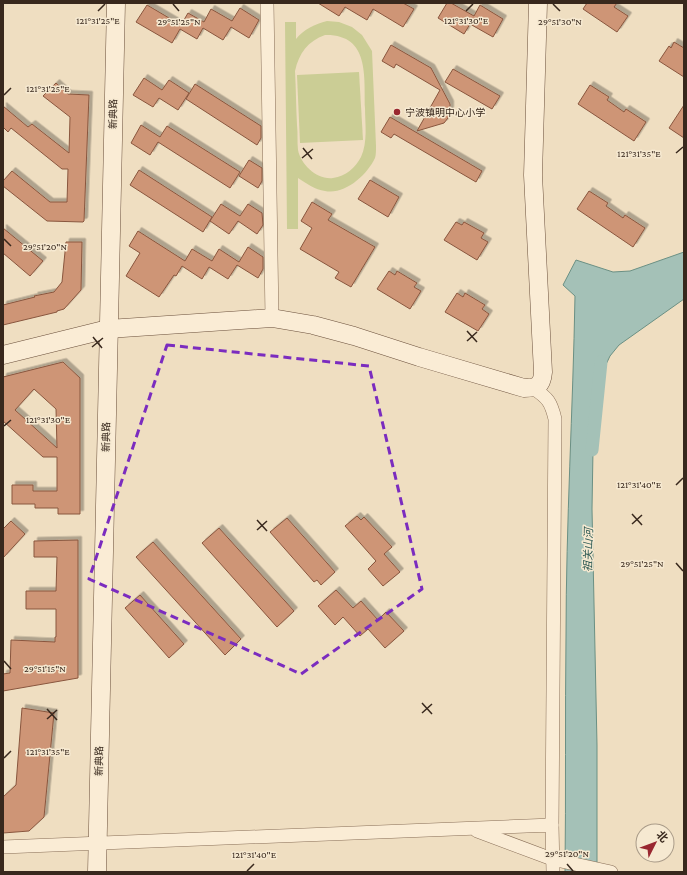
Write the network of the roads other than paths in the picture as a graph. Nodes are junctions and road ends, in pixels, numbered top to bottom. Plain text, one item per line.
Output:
1 (116, 3) edge
2 (267, 3) edge
3 (538, 3) edge
4 (272, 318) junction
5 (108, 329) junction
6 (3, 355) edge
7 (533, 388) junction
8 (552, 825) junction
9 (472, 829) junction
10 (97, 844) junction
11 (3, 847) edge
12 (556, 864) edge
13 (607, 871) edge
14 (97, 872) edge

1 - 5 street, 新典路
2 - 4 street
3 - 7 street
4 - 5 street
4 - 7 street
5 - 6 street
5 - 10 street, 新典路
7 - 8 street
8 - 9 street
8 - 12 street
9 - 10 street
9 - 12 street
10 - 11 street
10 - 14 street, 新典路
12 - 13 street

